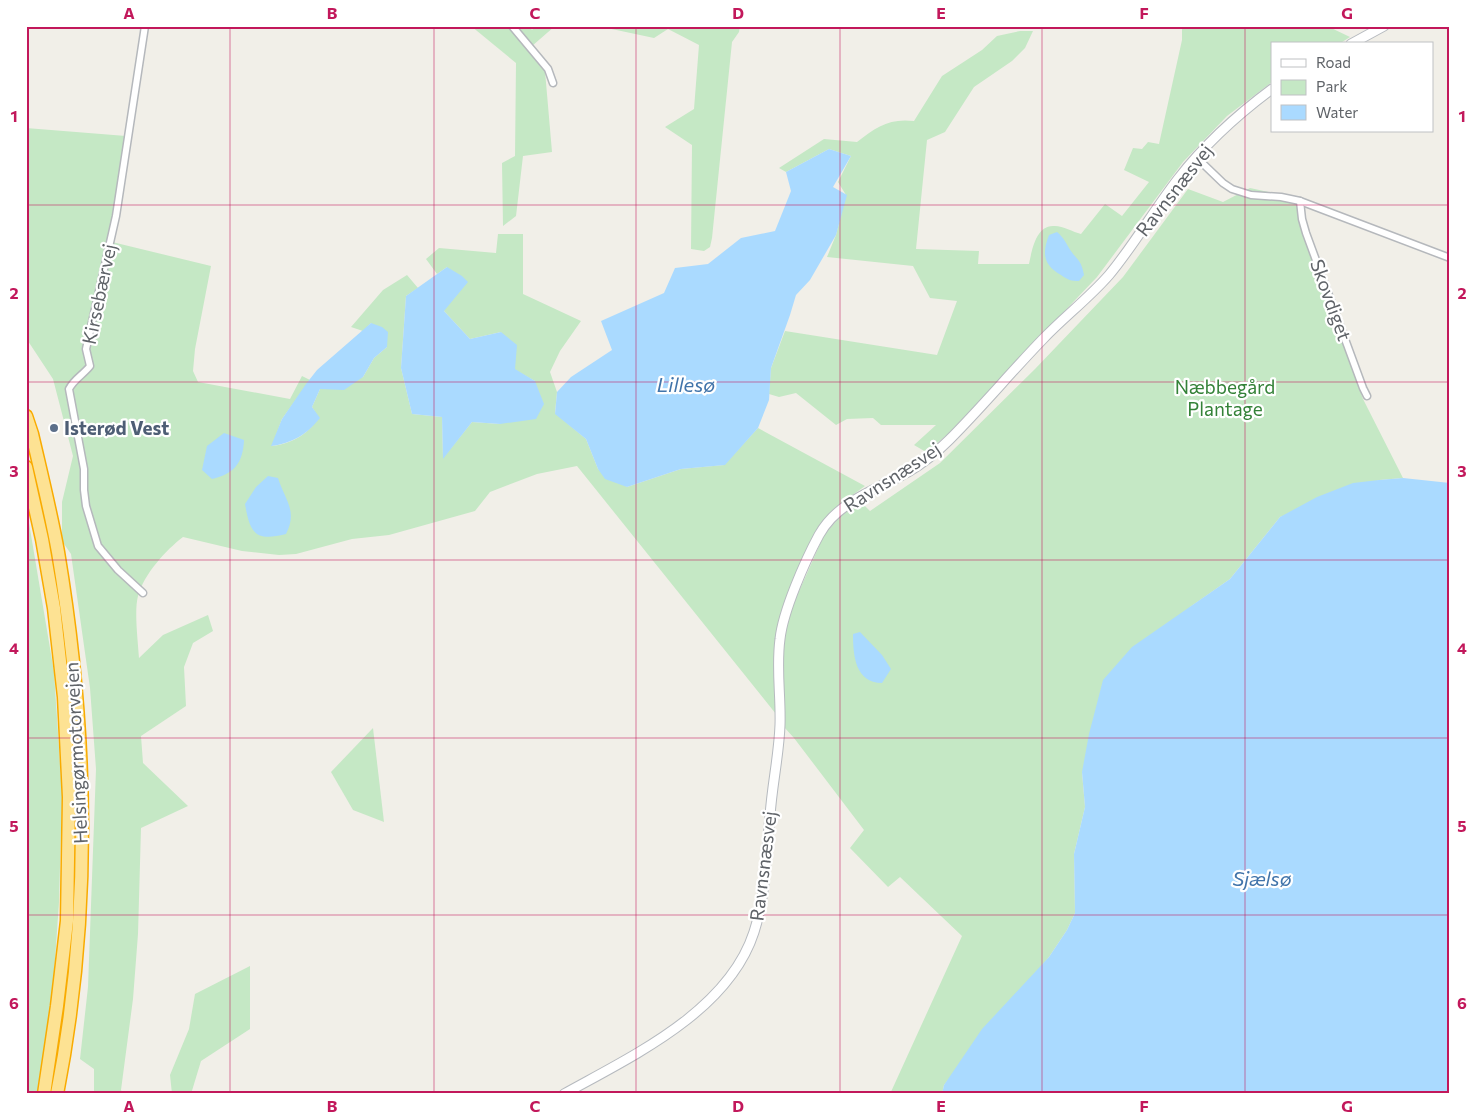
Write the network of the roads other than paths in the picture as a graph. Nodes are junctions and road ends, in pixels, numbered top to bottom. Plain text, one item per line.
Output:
1 (145, 26) edge
2 (512, 26) edge
3 (1384, 26) edge
4 (1355, 42) edge
5 (553, 83) dead end
6 (1271, 89) edge
7 (1197, 158) junction
8 (1300, 201) junction
9 (1450, 258) edge
10 (1367, 396) dead end
11 (26, 416) edge
12 (26, 467) edge
13 (143, 593) dead end
14 (567, 1093) edge
15 (44, 1094) edge
16 (57, 1094) edge

1 - 13 street, Kirsebærvej
2 - 5 street
3 - 4 main road
6 - 7 main road, Ravnsnæsvej
7 - 8 street
7 - 14 main road, Ravnsnæsvej
8 - 9 street
8 - 10 street, Skovdiget
11 - 16 highway, Helsingørmotorvejen
12 - 15 highway, Helsingørmotorvejen

